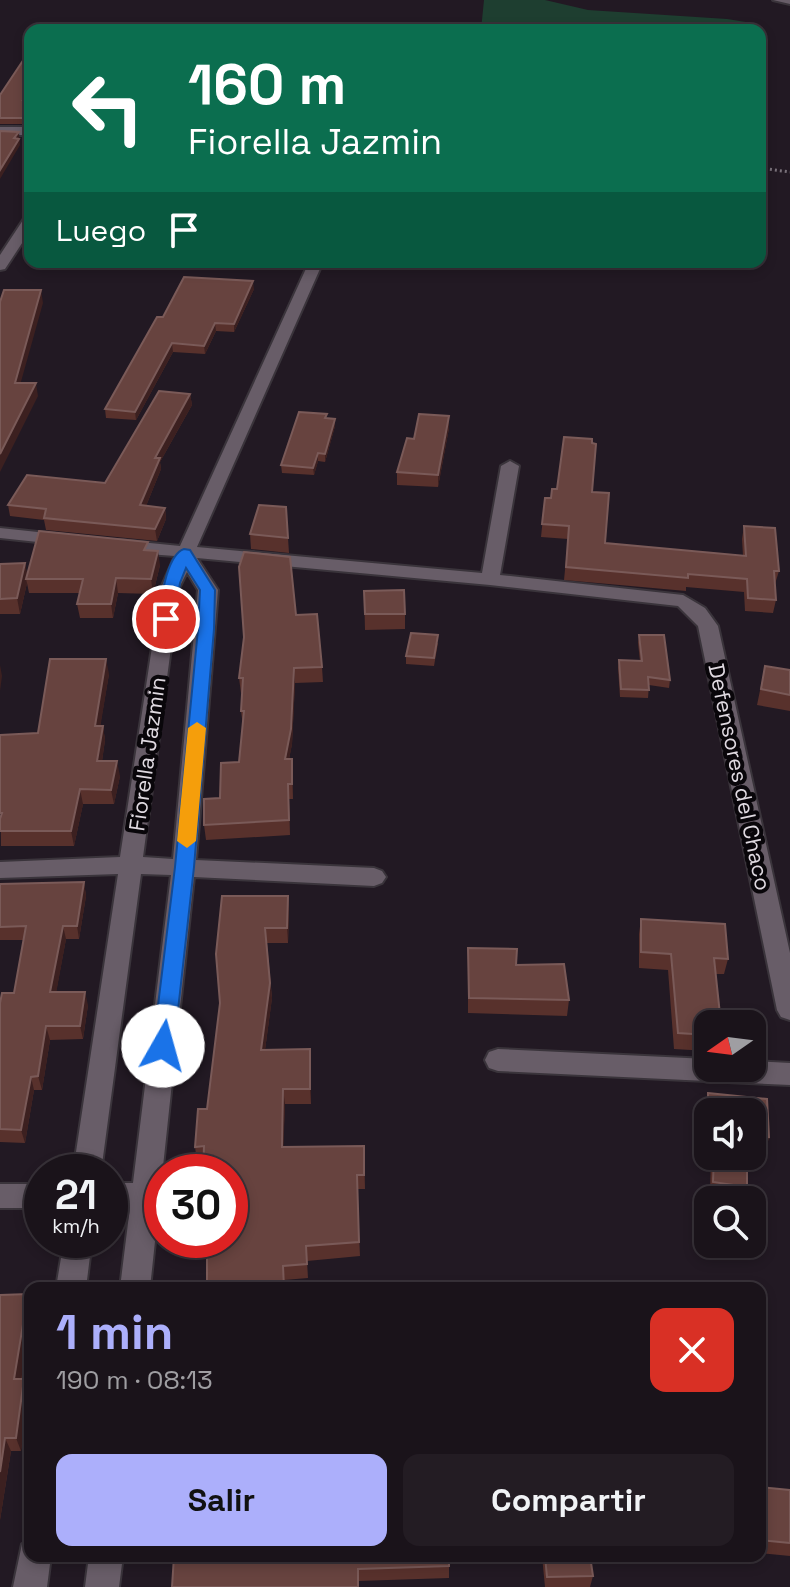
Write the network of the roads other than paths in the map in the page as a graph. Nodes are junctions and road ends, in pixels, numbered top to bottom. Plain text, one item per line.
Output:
1 (777, 0) edge
2 (790, 1) edge
3 (0, 131) edge
4 (24, 131) edge
5 (24, 229) edge
6 (0, 266) edge
7 (313, 268) edge
8 (510, 466) dead end
9 (0, 533) edge
10 (184, 553) junction
11 (490, 579) junction
12 (131, 865) junction
13 (184, 867) junction
14 (0, 870) edge
15 (374, 877) dead end
16 (790, 1010) edge
17 (498, 1060) dead end
18 (790, 1074) edge
19 (90, 1154) edge
20 (151, 1154) edge
21 (0, 1196) edge
22 (24, 1196) edge
23 (144, 1212) edge
24 (75, 1258) edge
25 (72, 1282) edge
26 (136, 1282) edge
27 (33, 1562) edge
28 (105, 1562) edge
29 (30, 1587) edge
30 (102, 1587) edge

1 - 2 lane
3 - 4 street
5 - 6 street
7 - 10 street
8 - 11 street
9 - 10 street
10 - 11 street
10 - 12 street, Fiorella Jazmin
10 - 13 street, Fiorella Jazmin
11 - 16 street, Defensores del Chaco
12 - 13 street
12 - 14 street
12 - 19 street, Fiorella Jazmin
13 - 15 street
13 - 20 street, Fiorella Jazmin
17 - 18 street
21 - 22 street
23 - 26 street, Fiorella Jazmin
24 - 25 street
27 - 29 street
28 - 30 street

